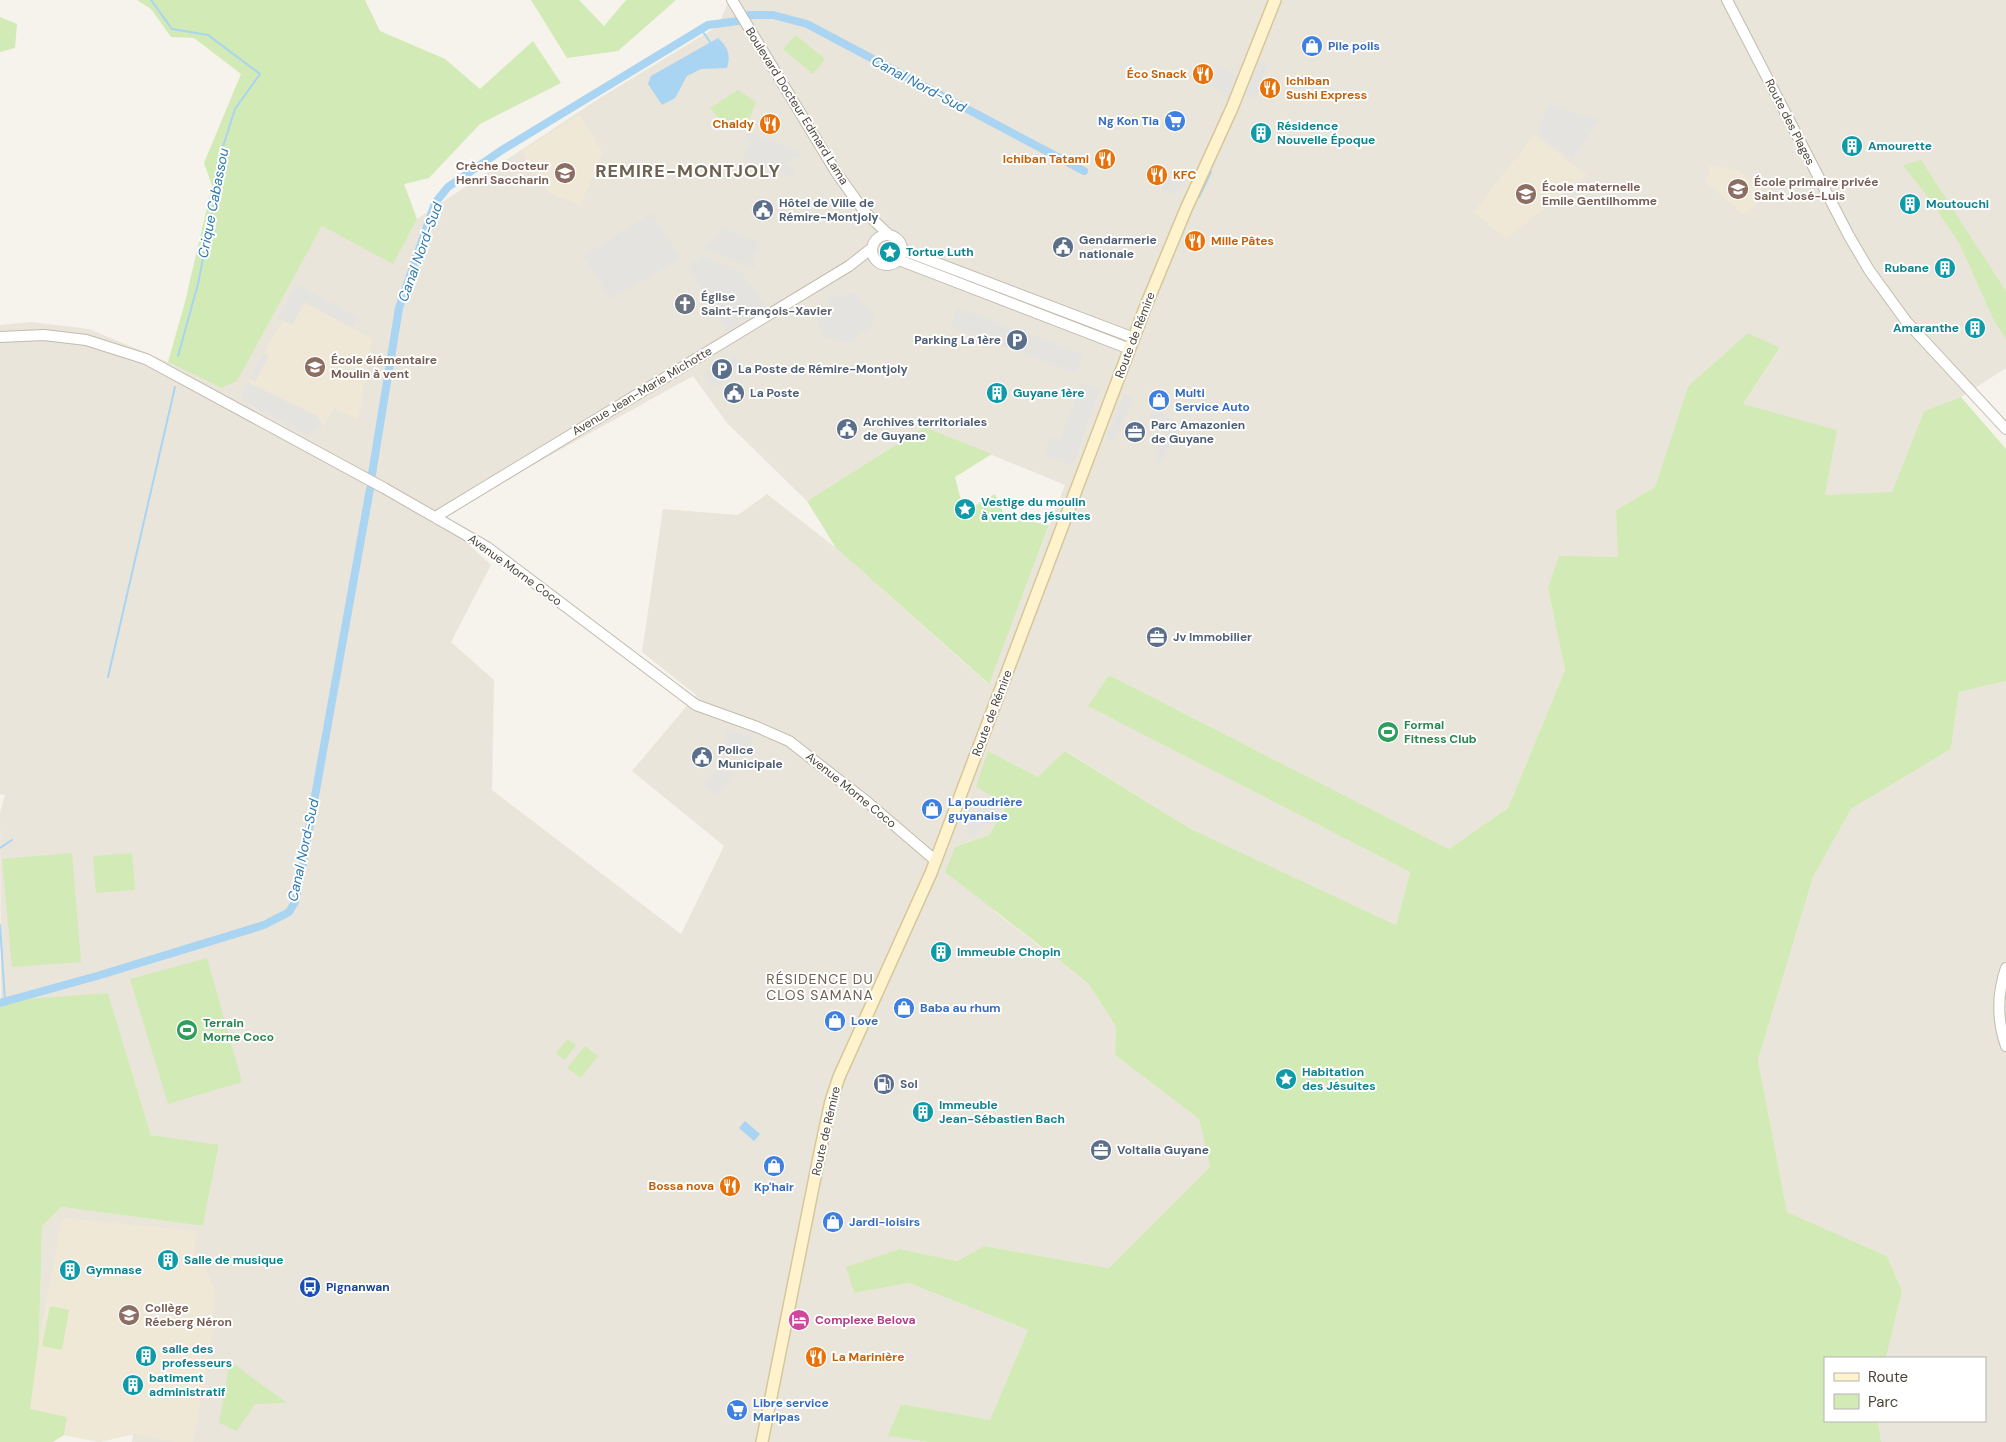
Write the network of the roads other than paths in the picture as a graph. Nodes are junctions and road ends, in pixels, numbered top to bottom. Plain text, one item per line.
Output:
1 (732, 0) edge
2 (1276, 0) edge
3 (1726, 0) edge
4 (864, 211) junction
5 (888, 234) junction
6 (873, 244) junction
7 (901, 255) junction
8 (879, 263) junction
9 (849, 266) junction
10 (0, 337) edge
11 (1134, 338) junction
12 (1130, 349) junction
13 (2006, 428) edge
14 (436, 518) junction
15 (936, 861) junction
16 (2006, 968) edge
17 (2006, 1046) edge
18 (762, 1442) edge

1 - 4 street, Boulevard Docteur Edmard Lama
2 - 11 main road, Route de Rémire
3 - 13 street, Route des Plages
4 - 5 street, Boulevard Docteur Edmard Lama
4 - 6 street, Boulevard Docteur Edmard Lama
5 - 6 street
5 - 7 street
6 - 8 street
6 - 9 street, Avenue Jean-Marie Michotte
7 - 8 street
7 - 11 street
7 - 12 street
8 - 9 street, Avenue Jean-Marie Michotte
9 - 14 street, Avenue Jean-Marie Michotte
10 - 14 street, Avenue Morne Coco
11 - 12 main road, Route de Rémire
12 - 15 main road, Route de Rémire
14 - 15 street, Avenue Morne Coco
15 - 18 main road, Route de Rémire
16 - 17 street

